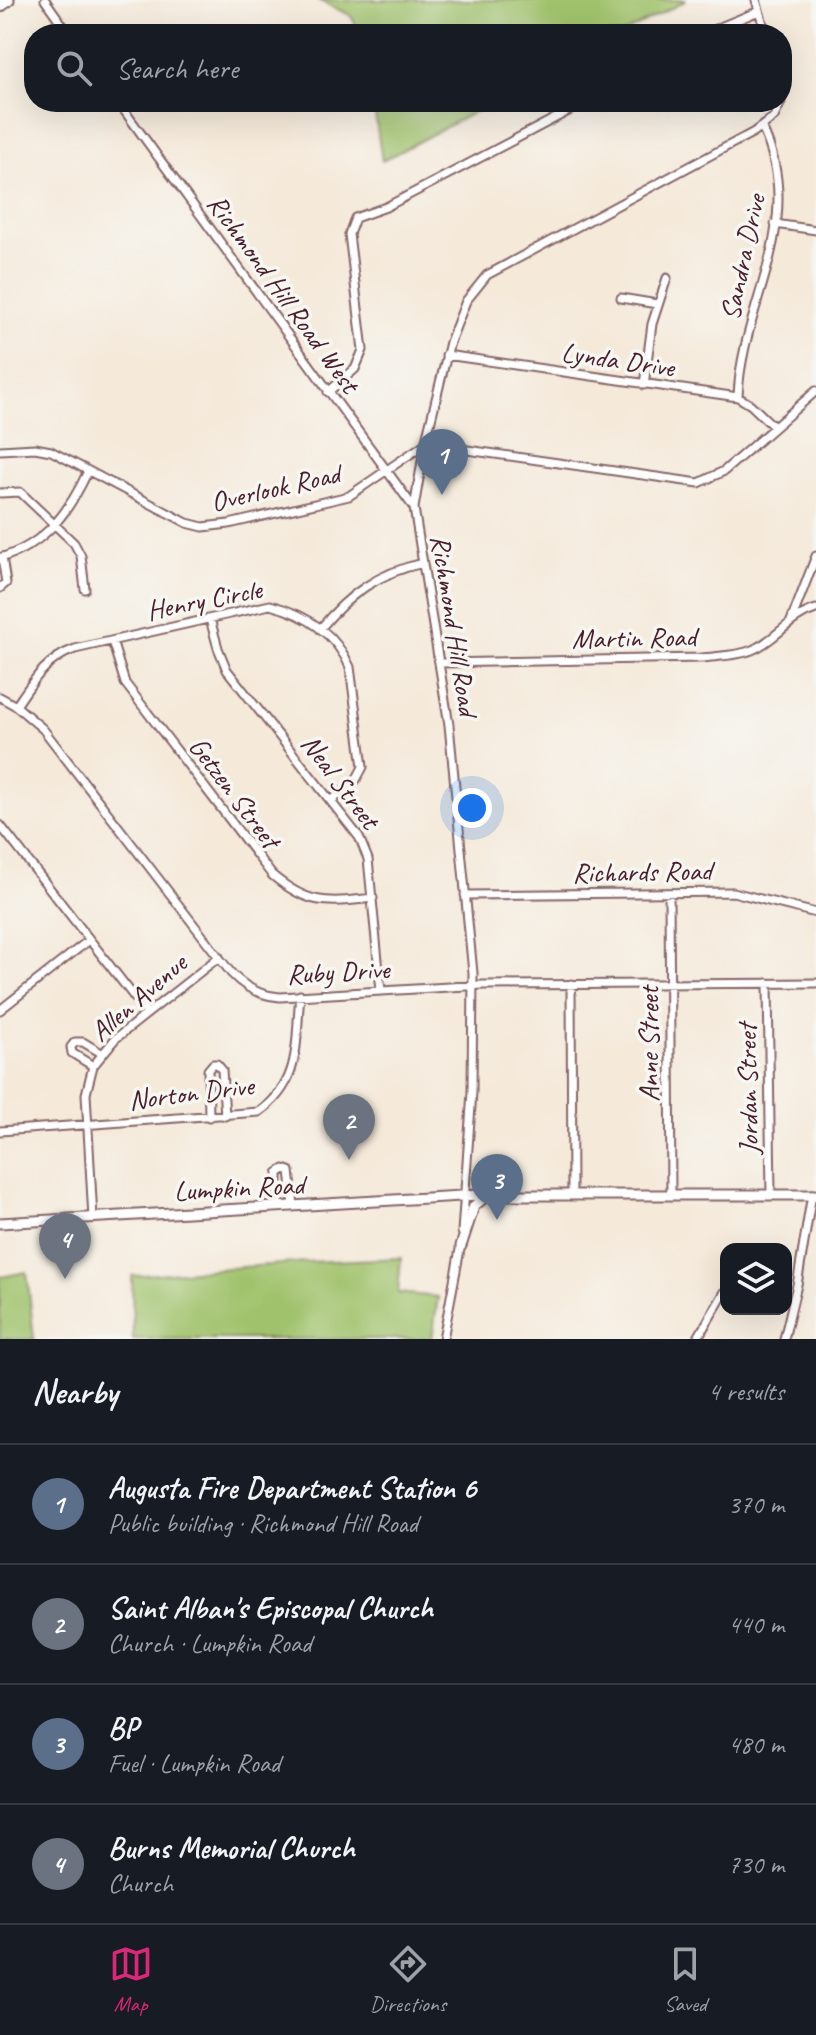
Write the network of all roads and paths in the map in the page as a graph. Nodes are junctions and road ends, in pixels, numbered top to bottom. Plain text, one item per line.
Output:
1 (8, 0) edge
2 (45, 0) edge
3 (756, 0) edge
4 (0, 6) edge
5 (759, 11) junction
6 (62, 24) edge
7 (727, 24) edge
8 (763, 24) edge
9 (125, 112) edge
10 (567, 112) edge
11 (776, 112) edge
12 (762, 128) junction
13 (775, 224) junction
14 (816, 230) edge
15 (667, 278) dead end
16 (621, 298) dead end
17 (657, 304) junction
18 (446, 355) junction
19 (644, 385) junction
20 (816, 391) edge
21 (328, 392) junction
22 (738, 397) junction
23 (774, 427) junction
24 (425, 444) junction
25 (0, 450) edge
26 (88, 471) junction
27 (386, 472) junction
28 (0, 493) edge
29 (414, 508) junction
30 (55, 524) junction
31 (816, 556) edge
32 (1, 558) edge
33 (423, 563) junction
34 (0, 588) edge
35 (85, 589) dead end
36 (816, 609) edge
37 (210, 619) junction
38 (790, 622) junction
39 (320, 629) junction
40 (112, 641) junction
41 (439, 663) junction
42 (0, 697) edge
43 (16, 706) junction
44 (331, 801) junction
45 (0, 825) edge
46 (669, 893) junction
47 (465, 895) junction
48 (373, 898) junction
49 (816, 913) edge
50 (89, 940) junction
51 (219, 957) junction
52 (768, 983) junction
53 (816, 983) edge
54 (571, 984) junction
55 (472, 985) junction
56 (670, 985) junction
57 (381, 991) junction
58 (300, 995) junction
59 (0, 1010) edge
60 (146, 1012) junction
61 (103, 1054) junction
62 (93, 1066) junction
63 (225, 1116) junction
64 (209, 1117) junction
65 (90, 1124) junction
66 (0, 1131) edge
67 (572, 1193) junction
68 (671, 1194) junction
69 (814, 1194) edge
70 (489, 1195) junction
71 (771, 1195) junction
72 (466, 1196) junction
73 (294, 1206) junction
74 (278, 1207) junction
75 (93, 1218) junction
76 (0, 1223) edge
77 (461, 1246) junction
78 (792, 1285) edge
79 (797, 1285) junction
80 (720, 1300) edge
81 (443, 1339) edge
82 (697, 1339) edge
83 (784, 1339) edge

1 - 4 highway
2 - 6 street
3 - 5 street
5 - 7 street
5 - 8 street
9 - 21 street, Richmond Hill Road West
10 - 21 street
11 - 12 street, Richmond Hill Road
12 - 13 street, Sandra Drive
12 - 18 street, Richmond Hill Road
13 - 14 street
13 - 22 street, Sandra Drive
15 - 17 street
16 - 17 street
17 - 19 street
18 - 19 street, Lynda Drive
18 - 24 street, Richmond Hill Road
19 - 22 street, Lynda Drive
20 - 23 street
21 - 27 street, Richmond Hill Road West
22 - 23 street
23 - 24 street
24 - 27 street, Overlook Road
24 - 29 street, Richmond Hill Road
25 - 26 street, Overlook Road
26 - 27 street, Overlook Road
26 - 30 street
27 - 29 street, Richmond Hill Road West
28 - 30 street
29 - 33 street, Richmond Hill Road
30 - 32 street
30 - 35 street
31 - 38 street
32 - 34 street
33 - 39 street
33 - 41 street, Richmond Hill Road
36 - 38 street, Martin Road
37 - 39 street, Henry Circle
37 - 40 street, Henry Circle
37 - 44 street, Neal Street
38 - 41 street, Martin Road
39 - 44 street, Henry Circle
40 - 43 street, Henry Circle
40 - 48 street, Getzen Street
41 - 47 street, Richmond Hill Road
42 - 43 street, Ruby Drive
43 - 51 street, Ruby Drive
44 - 48 street, Neal Street
45 - 50 street
46 - 47 street, Richards Road
46 - 49 street, Richards Road
46 - 56 street, Anne Street
47 - 55 street, Richmond Hill Road
48 - 57 street, Neal Street
50 - 59 street
50 - 60 street
51 - 58 street, Ruby Drive
51 - 60 street, Allen Avenue
52 - 53 street, Ruby Drive
52 - 56 street, Ruby Drive
52 - 71 street, Jordan Street
54 - 55 street, Ruby Drive
54 - 56 street, Ruby Drive
54 - 67 street
55 - 57 street, Ruby Drive
55 - 72 street, Richmond Hill Road
56 - 68 street, Anne Street
57 - 58 street, Ruby Drive
58 - 63 street, Norton Drive
60 - 61 street, Allen Avenue
61 - 62 street, Allen Avenue
61 - 62 street
62 - 65 street, Allen Avenue
63 - 64 street, Norton Drive
63 - 64 street
64 - 65 street, Norton Drive
65 - 66 street, Norton Drive
65 - 75 street, Allen Avenue
67 - 68 main road, Lumpkin Road
67 - 70 main road, Lumpkin Road
68 - 71 main road, Lumpkin Road
69 - 71 main road, Lumpkin Road
69 - 79 street
70 - 72 main road, Lumpkin Road
70 - 77 main road
72 - 73 main road, Lumpkin Road
72 - 77 street, Richmond Hill Road
73 - 74 main road, Lumpkin Road
73 - 74 street
74 - 75 main road, Lumpkin Road
75 - 76 main road, Lumpkin Road
77 - 81 street, Richmond Hill Road
78 - 79 street
79 - 83 street
80 - 82 street

